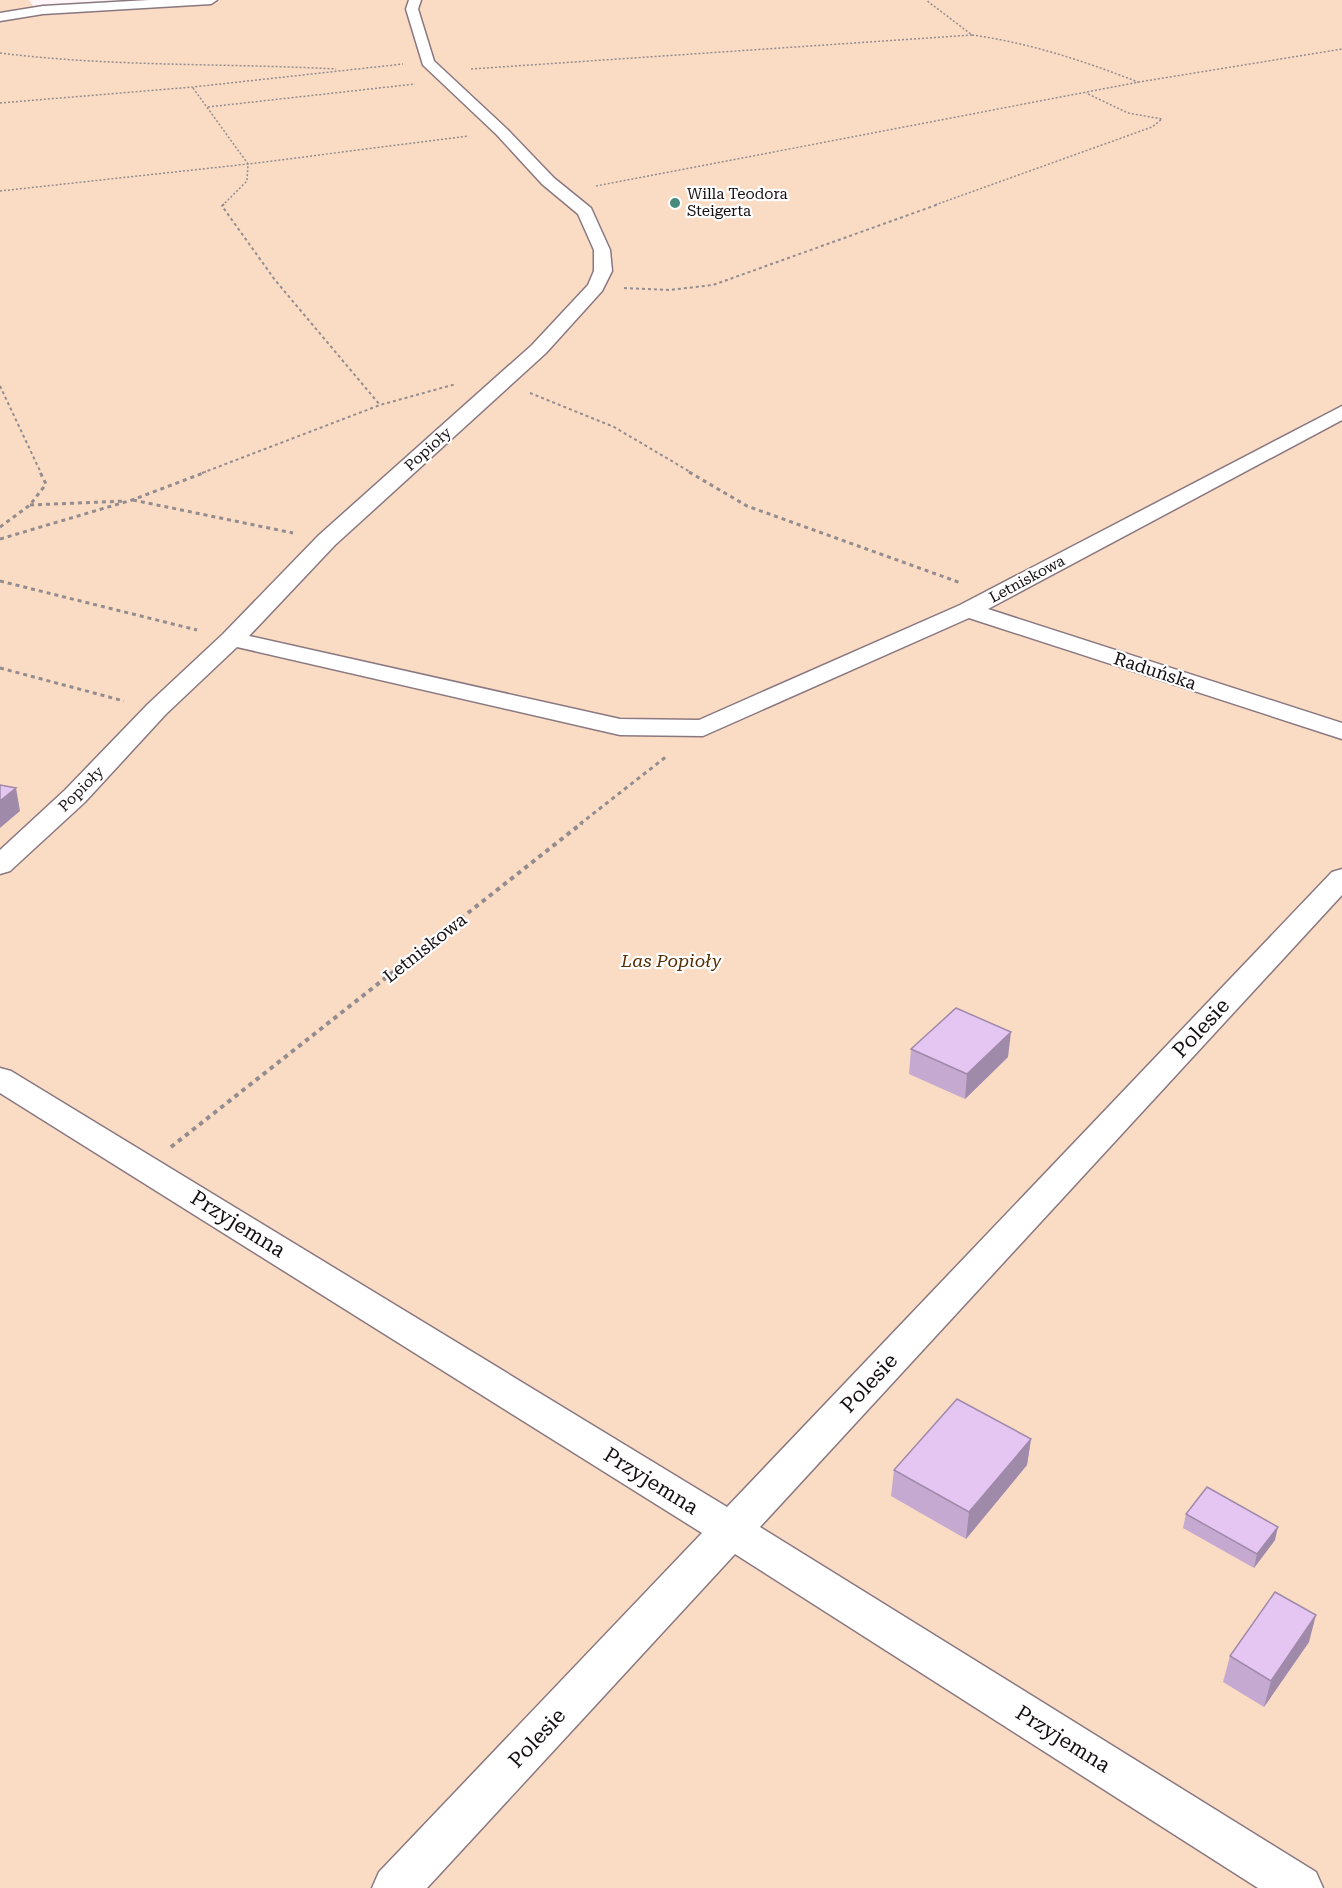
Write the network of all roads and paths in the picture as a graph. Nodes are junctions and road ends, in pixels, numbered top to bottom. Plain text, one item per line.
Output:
1 (34, 0) edge
2 (211, 0) edge
3 (415, 0) edge
4 (926, 0) edge
5 (43, 10) junction
6 (0, 17) edge
7 (972, 35) junction
8 (1342, 49) edge
9 (0, 53) edge
10 (360, 69) junction
11 (437, 71) junction
12 (1138, 82) junction
13 (193, 87) junction
14 (1084, 93) junction
15 (0, 104) edge
16 (207, 108) junction
17 (502, 132) junction
18 (248, 164) junction
19 (0, 191) edge
20 (563, 193) junction
21 (596, 287) junction
22 (501, 382) junction
23 (460, 383) dead end
24 (0, 386) edge
25 (380, 405) junction
26 (1342, 412) edge
27 (132, 500) junction
28 (30, 505) junction
29 (0, 527) edge
30 (0, 539) edge
31 (327, 540) junction
32 (0, 581) edge
33 (996, 596) junction
34 (968, 610) junction
35 (232, 639) junction
36 (0, 668) edge
37 (157, 710) junction
38 (703, 728) junction
39 (1342, 731) edge
40 (0, 865) edge
41 (1342, 878) edge
42 (0, 1078) edge
43 (146, 1167) junction
44 (731, 1530) junction
45 (396, 1888) edge
46 (1299, 1888) edge

1 - 5 street
2 - 5 street
3 - 11 street
4 - 7 path
5 - 6 street
7 - 11 path
7 - 12 path
8 - 12 path
9 - 10 path
10 - 11 path
10 - 13 path
11 - 16 path
11 - 17 street
12 - 14 path
13 - 15 path
13 - 16 path
14 - 20 path
14 - 21 path
16 - 18 path
17 - 18 path
17 - 20 street
18 - 19 path
18 - 25 path
20 - 21 street
21 - 22 street, Popioły
22 - 31 street, Popioły
22 - 33 path
23 - 25 path
24 - 28 path
25 - 27 path
26 - 33 street, Letniskowa
27 - 28 path
27 - 30 path
27 - 31 path
28 - 29 path
31 - 35 street, Popioły
32 - 35 path
33 - 34 street, Letniskowa
34 - 38 street, Letniskowa
34 - 39 street, Raduńska
35 - 37 street, Popioły
35 - 38 street, Letniskowa
36 - 37 path
37 - 40 street, Popioły
38 - 43 path, Letniskowa
41 - 44 street, Polesie
42 - 43 street, Przyjemna
43 - 44 street, Przyjemna
44 - 45 street, Polesie
44 - 46 street, Przyjemna

